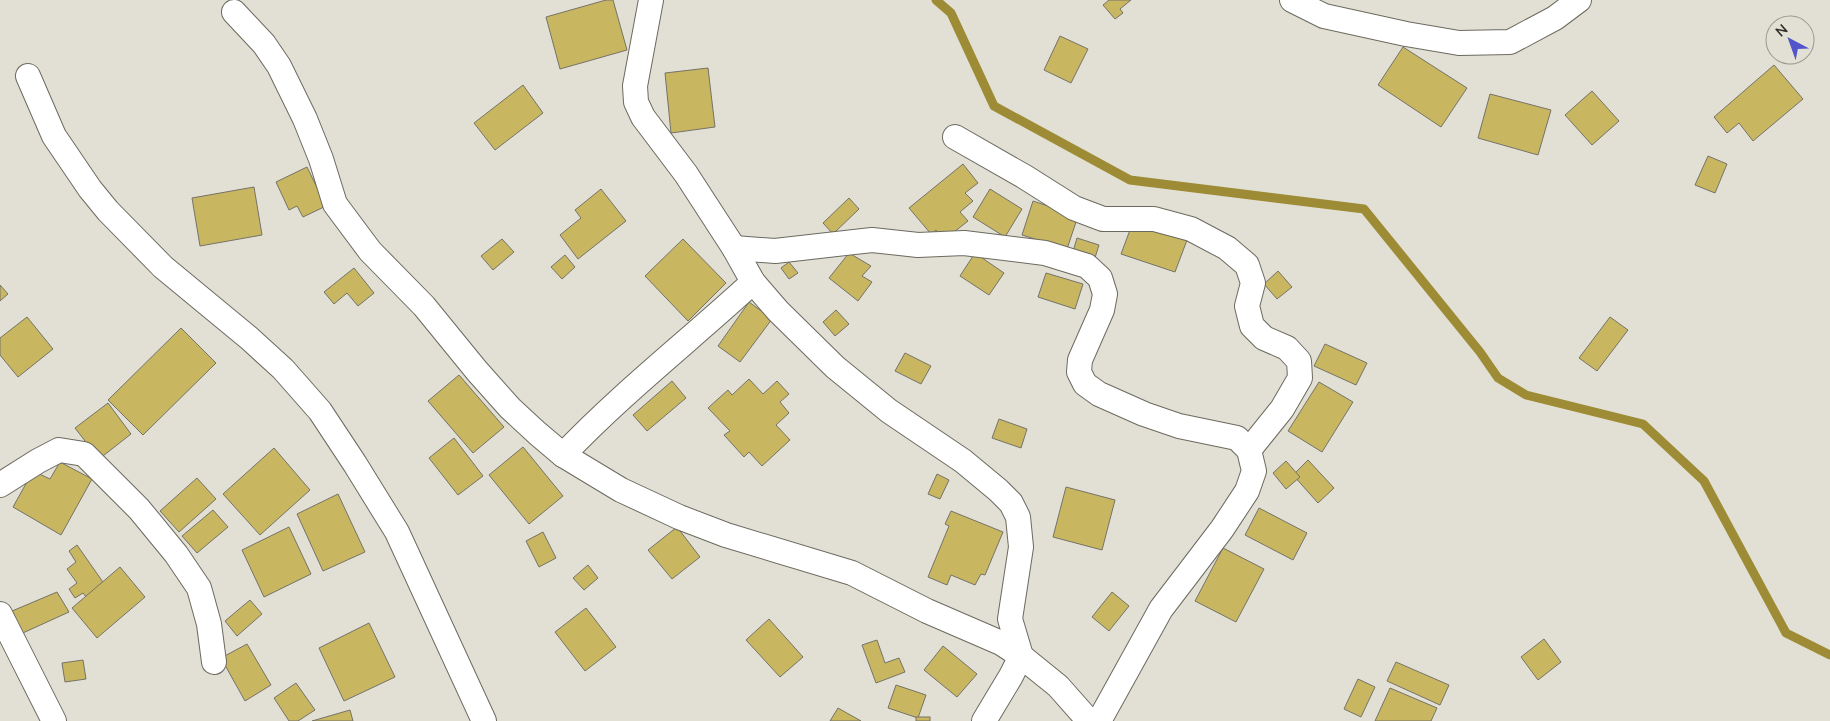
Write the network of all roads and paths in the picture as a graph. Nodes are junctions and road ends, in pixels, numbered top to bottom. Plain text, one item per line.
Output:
1 (652, 0) edge
2 (1292, 0) edge
3 (1579, 0) edge
4 (234, 12) dead end
5 (28, 76) dead end
6 (955, 137) dead end
7 (734, 248) junction
8 (753, 282) junction
9 (1250, 450) junction
10 (564, 455) junction
11 (0, 485) edge
12 (0, 614) edge
13 (1021, 656) junction
14 (214, 662) dead end
15 (54, 721) edge
16 (484, 721) edge
17 (984, 721) edge
18 (1089, 721) edge
19 (1099, 721) edge

1 - 7 street
2 - 3 street
4 - 10 street
5 - 16 street
6 - 9 street
7 - 8 street
7 - 9 street
8 - 10 street
8 - 13 street
9 - 19 street
10 - 13 street
11 - 14 street
12 - 15 street
13 - 17 street
13 - 18 street

